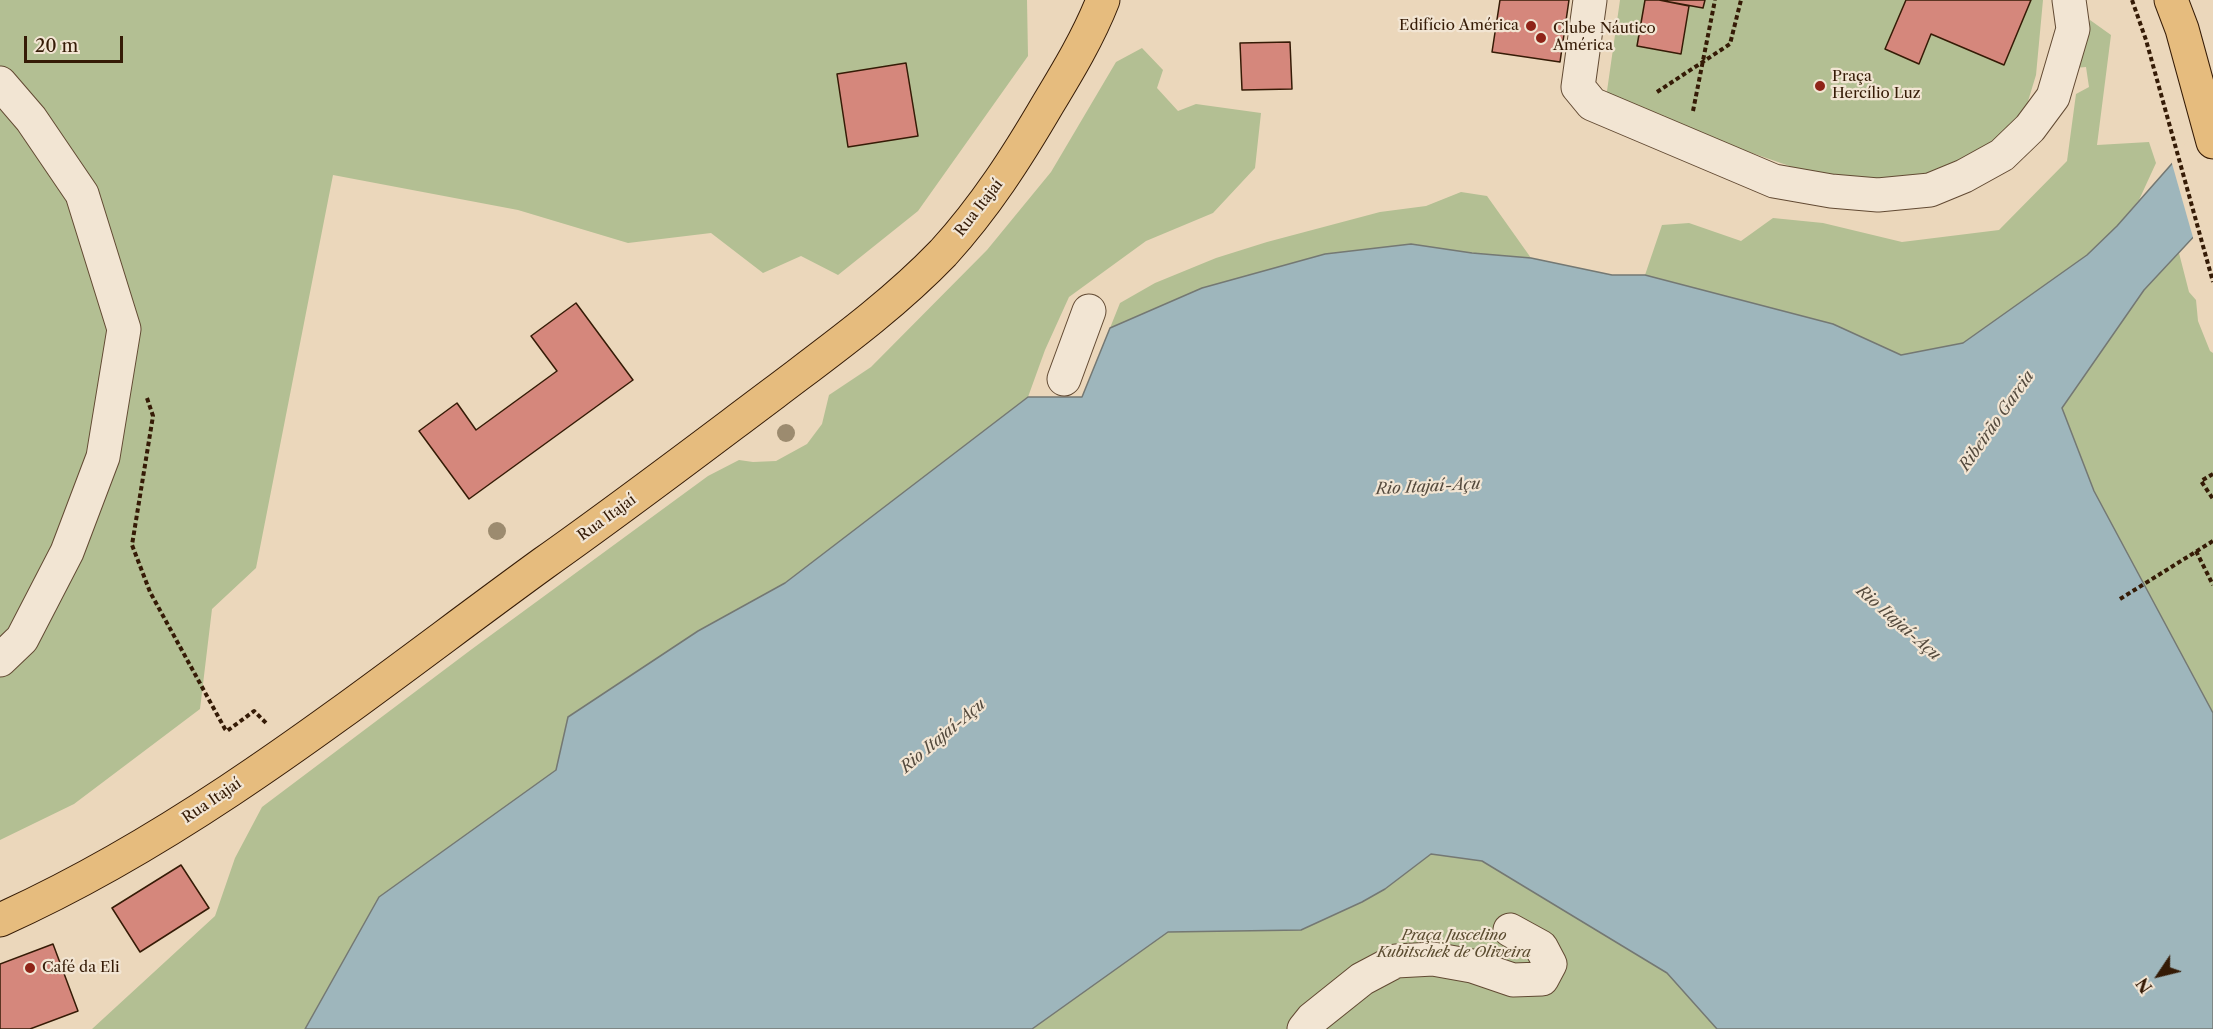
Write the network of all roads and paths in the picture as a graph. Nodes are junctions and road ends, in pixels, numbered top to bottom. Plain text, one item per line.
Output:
1 (1102, 0) edge
2 (1590, 0) edge
3 (1715, 0) edge
4 (1741, 0) edge
5 (2069, 0) edge
6 (2132, 0) edge
7 (2176, 15) edge
8 (1703, 62) junction
9 (0, 83) edge
10 (1657, 92) dead end
11 (2213, 142) edge
12 (1686, 144) junction
13 (2213, 282) edge
14 (1089, 311) dead end
15 (1064, 379) dead end
16 (2213, 474) edge
17 (2213, 499) edge
18 (2213, 541) edge
19 (132, 545) dead end
20 (2196, 551) junction
21 (2213, 585) edge
22 (2120, 599) dead end
23 (0, 660) edge
24 (278, 718) dead end
25 (268, 725) junction
26 (259, 731) dead end
27 (0, 920) edge
28 (1510, 930) dead end
29 (1305, 1029) edge

1 - 27 main road, Rua Itajaí
2 - 12 lane
3 - 8 path
4 - 8 path
5 - 12 lane
6 - 13 path
7 - 11 main road
8 - 10 path
8 - 12 path
9 - 23 lane
14 - 15 lane
16 - 17 path
18 - 20 path
19 - 25 path
20 - 21 path
20 - 22 path
24 - 25 path
25 - 26 path
28 - 29 lane

